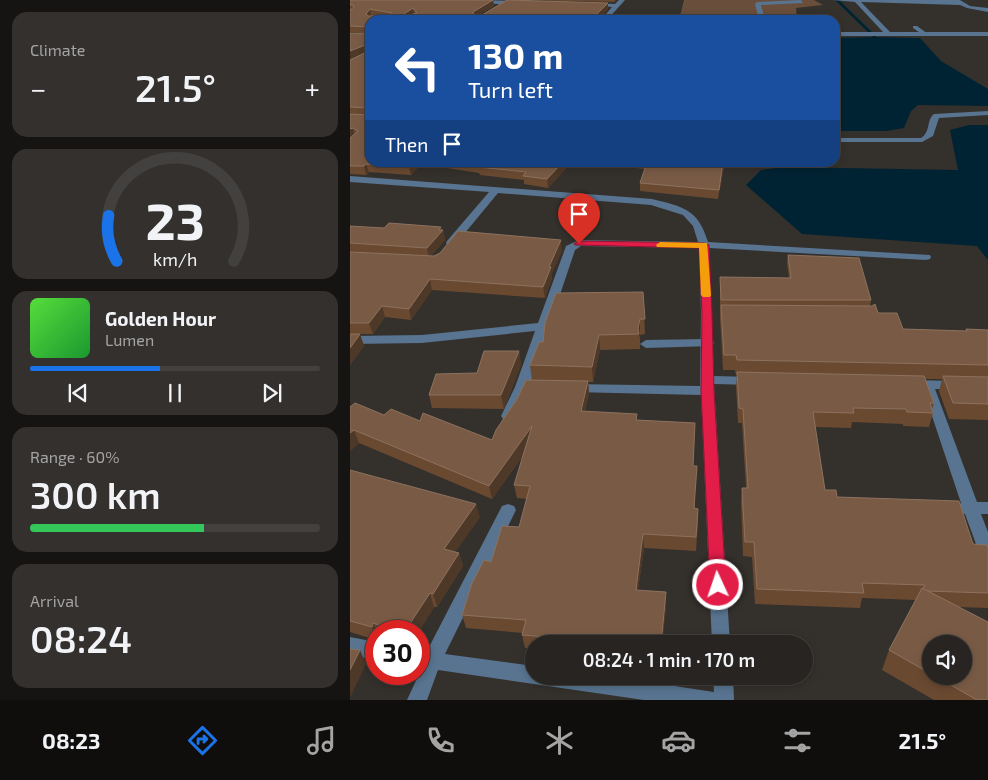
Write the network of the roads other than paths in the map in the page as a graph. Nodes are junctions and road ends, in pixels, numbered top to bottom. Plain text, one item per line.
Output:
1 (622, 0) edge
2 (468, 1) edge
3 (836, 1) edge
4 (856, 1) edge
5 (958, 1) edge
6 (801, 2) dead end
7 (505, 3) junction
8 (523, 4) edge
9 (588, 5) edge
10 (616, 6) junction
11 (988, 10) edge
12 (491, 12) edge
13 (608, 15) edge
14 (761, 15) edge
15 (915, 27) dead end
16 (840, 34) edge
17 (885, 34) junction
18 (925, 34) junction
19 (988, 34) edge
20 (988, 114) edge
21 (840, 140) edge
22 (350, 179) edge
23 (496, 190) junction
24 (704, 245) junction
25 (446, 250) edge
26 (926, 257) dead end
27 (542, 326) junction
28 (350, 340) edge
29 (708, 342) junction
30 (646, 344) dead end
31 (768, 381) edge
32 (897, 384) edge
33 (927, 384) junction
34 (708, 385) junction
35 (970, 386) edge
36 (561, 388) edge
37 (502, 424) edge
38 (951, 507) edge
39 (970, 508) junction
40 (988, 508) edge
41 (508, 510) dead end
42 (988, 555) edge
43 (721, 635) edge
44 (350, 646) edge
45 (365, 649) edge
46 (430, 651) edge
47 (430, 661) edge
48 (525, 674) edge
49 (420, 685) edge
50 (604, 685) edge
51 (723, 685) edge
52 (417, 700) edge
53 (711, 700) edge
54 (724, 700) edge

1 - 10 street
2 - 7 street
3 - 4 street
4 - 5 street
4 - 17 street
5 - 11 street
6 - 14 street
7 - 8 street
7 - 12 street
9 - 10 street
10 - 13 street
15 - 18 street
16 - 17 street
17 - 18 street
18 - 19 street
20 - 21 street
22 - 23 street
23 - 24 street
23 - 25 street
24 - 26 street
24 - 27 street
24 - 29 street
27 - 28 street
27 - 37 street
29 - 30 street
29 - 34 street
31 - 34 street
32 - 33 street
33 - 35 street
33 - 39 street
34 - 36 street
34 - 43 street
38 - 39 street
39 - 40 street
39 - 42 street
41 - 46 street
44 - 45 street
47 - 48 street
49 - 52 street
50 - 53 street
51 - 54 street

